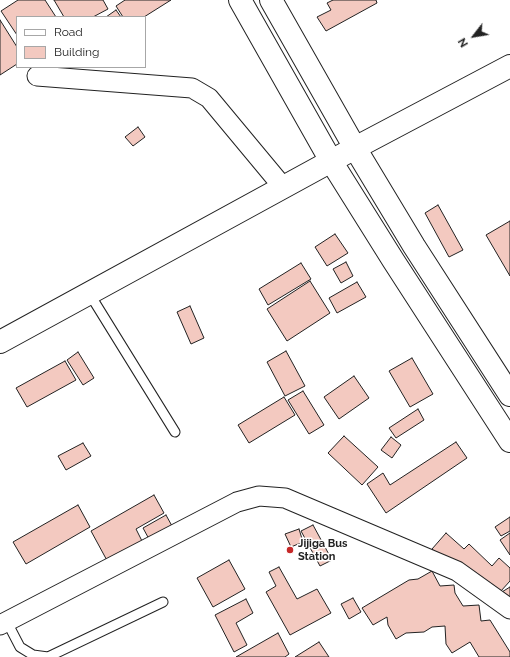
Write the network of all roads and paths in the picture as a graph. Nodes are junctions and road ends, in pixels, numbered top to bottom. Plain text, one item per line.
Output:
1 (240, 0) edge
2 (271, 0) edge
3 (510, 66) edge
4 (37, 76) dead end
5 (355, 148) junction
6 (332, 161) junction
7 (283, 187) junction
8 (89, 293) junction
9 (0, 342) edge
10 (510, 395) edge
11 (175, 432) dead end
12 (510, 441) edge
13 (163, 602) dead end
14 (510, 609) edge
15 (3, 624) edge

1 - 6 main road
2 - 5 main road
3 - 5 main road
4 - 7 street
5 - 6 main road
5 - 10 main road
6 - 7 main road
6 - 12 main road
7 - 8 main road
8 - 9 main road
8 - 11 lane
13 - 15 lane
14 - 15 street

